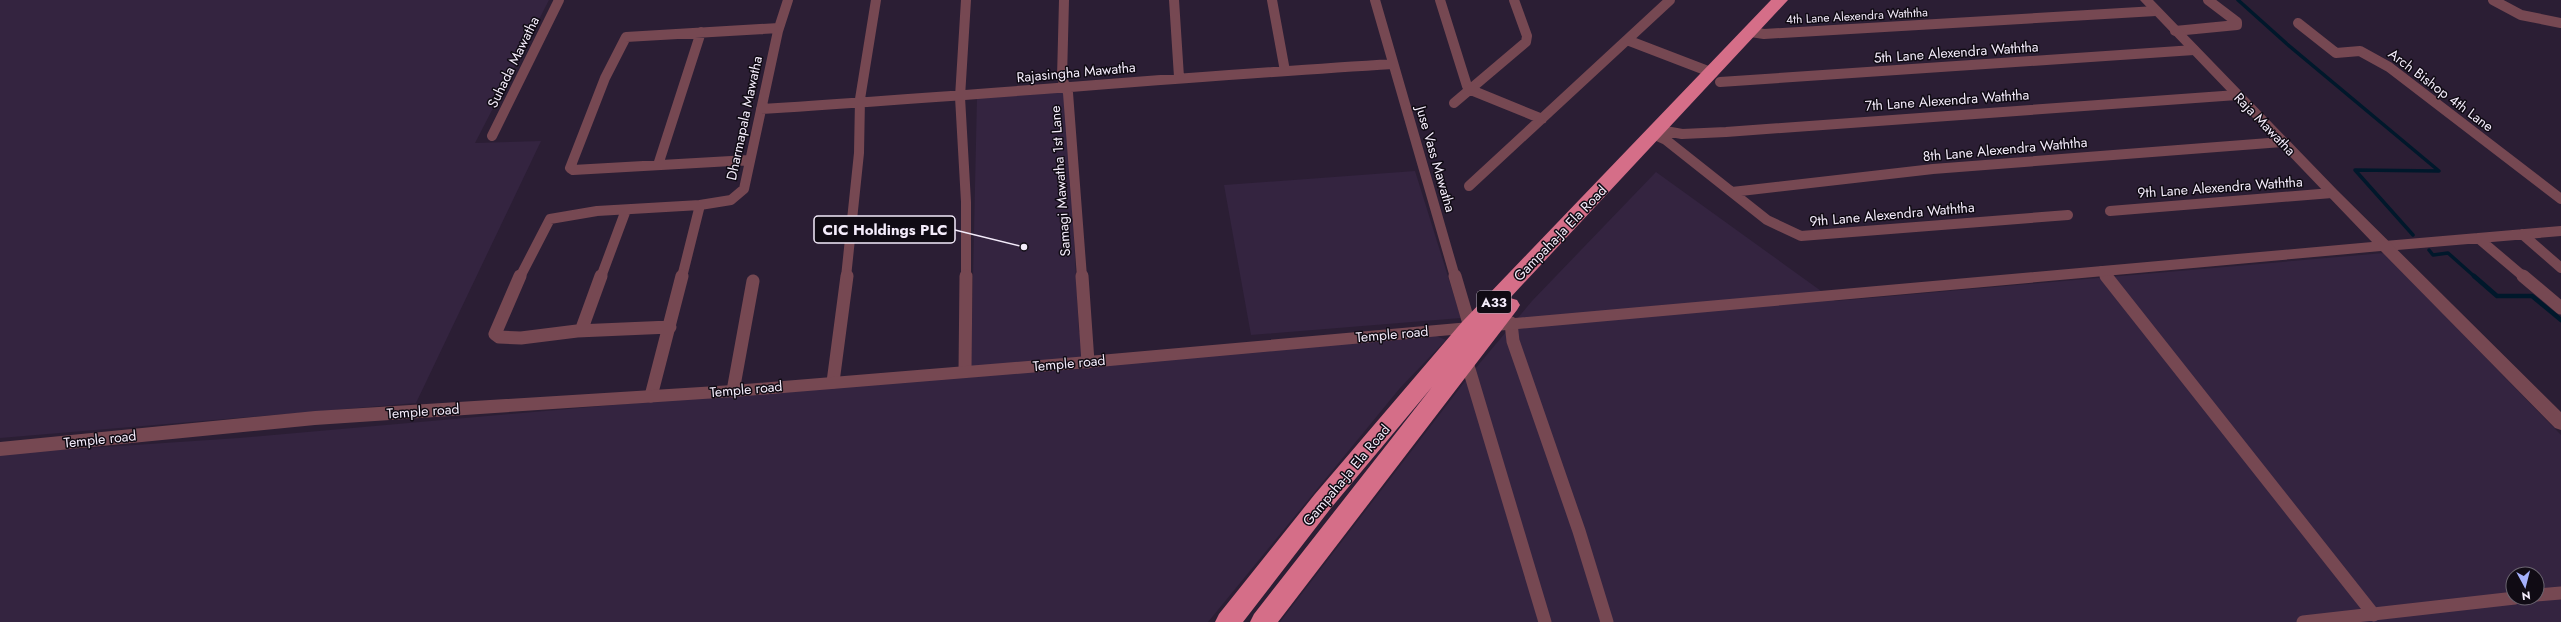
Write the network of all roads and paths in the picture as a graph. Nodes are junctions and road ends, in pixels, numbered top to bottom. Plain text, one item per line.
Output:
1 (559, 0) edge
2 (788, 0) edge
3 (876, 0) edge
4 (966, 0) edge
5 (1064, 0) edge
6 (1174, 0) edge
7 (1272, 0) edge
8 (1375, 0) edge
9 (1440, 0) edge
10 (1514, 0) edge
11 (1670, 0) edge
12 (1780, 0) edge
13 (1794, 0) edge
14 (2146, 0) edge
15 (2208, 0) edge
16 (2493, 0) edge
17 (2156, 10) junction
18 (2298, 23) dead end
19 (2561, 23) edge
20 (779, 28) junction
21 (2175, 31) junction
22 (701, 32) junction
23 (1757, 33) junction
24 (1627, 40) junction
25 (2194, 50) junction
26 (1394, 64) junction
27 (1285, 71) junction
28 (1179, 77) junction
29 (1717, 77) junction
30 (1064, 86) junction
31 (1471, 90) junction
32 (2237, 95) junction
33 (960, 97) junction
34 (1454, 103) dead end
35 (859, 104) junction
36 (760, 109) junction
37 (1542, 119) junction
38 (1663, 134) junction
39 (492, 136) dead end
40 (2282, 142) junction
41 (749, 160) junction
42 (658, 165) junction
43 (1469, 186) dead end
44 (1732, 192) junction
45 (2332, 193) junction
46 (2561, 199) edge
47 (700, 205) junction
48 (626, 210) junction
49 (2110, 211) dead end
50 (2068, 214) dead end
51 (2561, 231) edge
52 (2522, 234) junction
53 (2478, 238) junction
54 (2385, 246) junction
55 (2561, 268) edge
56 (2102, 271) junction
57 (753, 281) dead end
58 (2561, 308) edge
59 (1501, 324) junction
60 (1470, 327) junction
61 (670, 328) junction
62 (581, 331) junction
63 (1466, 359) junction
64 (1088, 362) junction
65 (965, 371) junction
66 (833, 382) junction
67 (733, 391) junction
68 (651, 396) junction
69 (2561, 424) edge
70 (0, 449) edge
71 (2561, 592) edge
72 (2545, 594) edge
73 (2505, 599) edge
74 (2374, 615) junction
75 (1228, 622) edge
76 (1263, 622) edge
77 (1546, 622) edge
78 (1607, 622) edge
79 (2303, 622) edge

1 - 39 street, Suhada Mawatha
2 - 20 street, Dharmapala Mawatha
3 - 35 street
4 - 33 street
5 - 30 street, Samagi Mawatha 1st Lane
6 - 28 street
7 - 27 street
8 - 26 street, Juse Vass Mawatha
9 - 31 street
10 - 31 street
11 - 24 street
12 - 23 highway, Gampaha-Ja Ela Road / A33
13 - 23 highway, Gampaha-Ja Ela Road / A33
14 - 17 street, Raja Mawatha
15 - 21 street
16 - 19 street
17 - 21 street, Raja Mawatha
17 - 23 street, 4th Lane Alexendra Waththa
18 - 46 street, Arch Bishop 4th Lane
20 - 22 street
20 - 36 street, Dharmapala Mawatha
21 - 25 street, Raja Mawatha
22 - 42 street
22 - 42 street
23 - 29 highway, Gampaha-Ja Ela Road / A33
24 - 29 street
24 - 37 street
25 - 29 street, 5th Lane Alexendra Waththa
25 - 32 street, Raja Mawatha
26 - 27 street, Rajasingha Mawatha
26 - 60 street, Juse Vass Mawatha
27 - 28 street, Rajasingha Mawatha
28 - 30 street, Rajasingha Mawatha
29 - 38 highway, Gampaha-Ja Ela Road / A33
30 - 33 street, Rajasingha Mawatha
30 - 64 street, Samagi Mawatha 1st Lane
31 - 34 street
31 - 37 street
32 - 38 street, 7th Lane Alexendra Waththa
32 - 40 street, Raja Mawatha
33 - 35 street, Rajasingha Mawatha
33 - 65 street
35 - 36 street, Rajasingha Mawatha
35 - 66 street
36 - 41 street, Dharmapala Mawatha
37 - 43 street
38 - 44 street, 9th Lane Alexendra Waththa
38 - 59 highway, Gampaha-Ja Ela Road / A33
38 - 60 highway, Gampaha-Ja Ela Road / A33
40 - 44 street, 8th Lane Alexendra Waththa
40 - 45 street, Raja Mawatha
41 - 42 street
41 - 47 street, Dharmapala Mawatha
44 - 50 street, 9th Lane Alexendra Waththa
45 - 49 street, 9th Lane Alexendra Waththa
45 - 54 street, Raja Mawatha
47 - 48 street
47 - 61 street
48 - 62 street
48 - 62 street
51 - 52 street
52 - 53 street
52 - 55 street
53 - 54 street
53 - 58 street
54 - 56 street, Temple road
54 - 69 street, Raja Mawatha
56 - 59 street, Temple road
56 - 74 street
57 - 67 street
59 - 60 street, Temple road
59 - 63 highway, Gampaha-Ja Ela Road / A33
59 - 78 street
60 - 64 street, Temple road
60 - 75 highway, Gampaha-Ja Ela Road / A33
61 - 62 street
61 - 68 street
63 - 76 highway, Gampaha-Ja Ela Road / A33
63 - 77 street
64 - 65 street, Temple road
65 - 66 street, Temple road
66 - 67 street, Temple road
67 - 68 street, Temple road
68 - 70 street, Temple road
71 - 72 street
73 - 74 street
74 - 79 street

